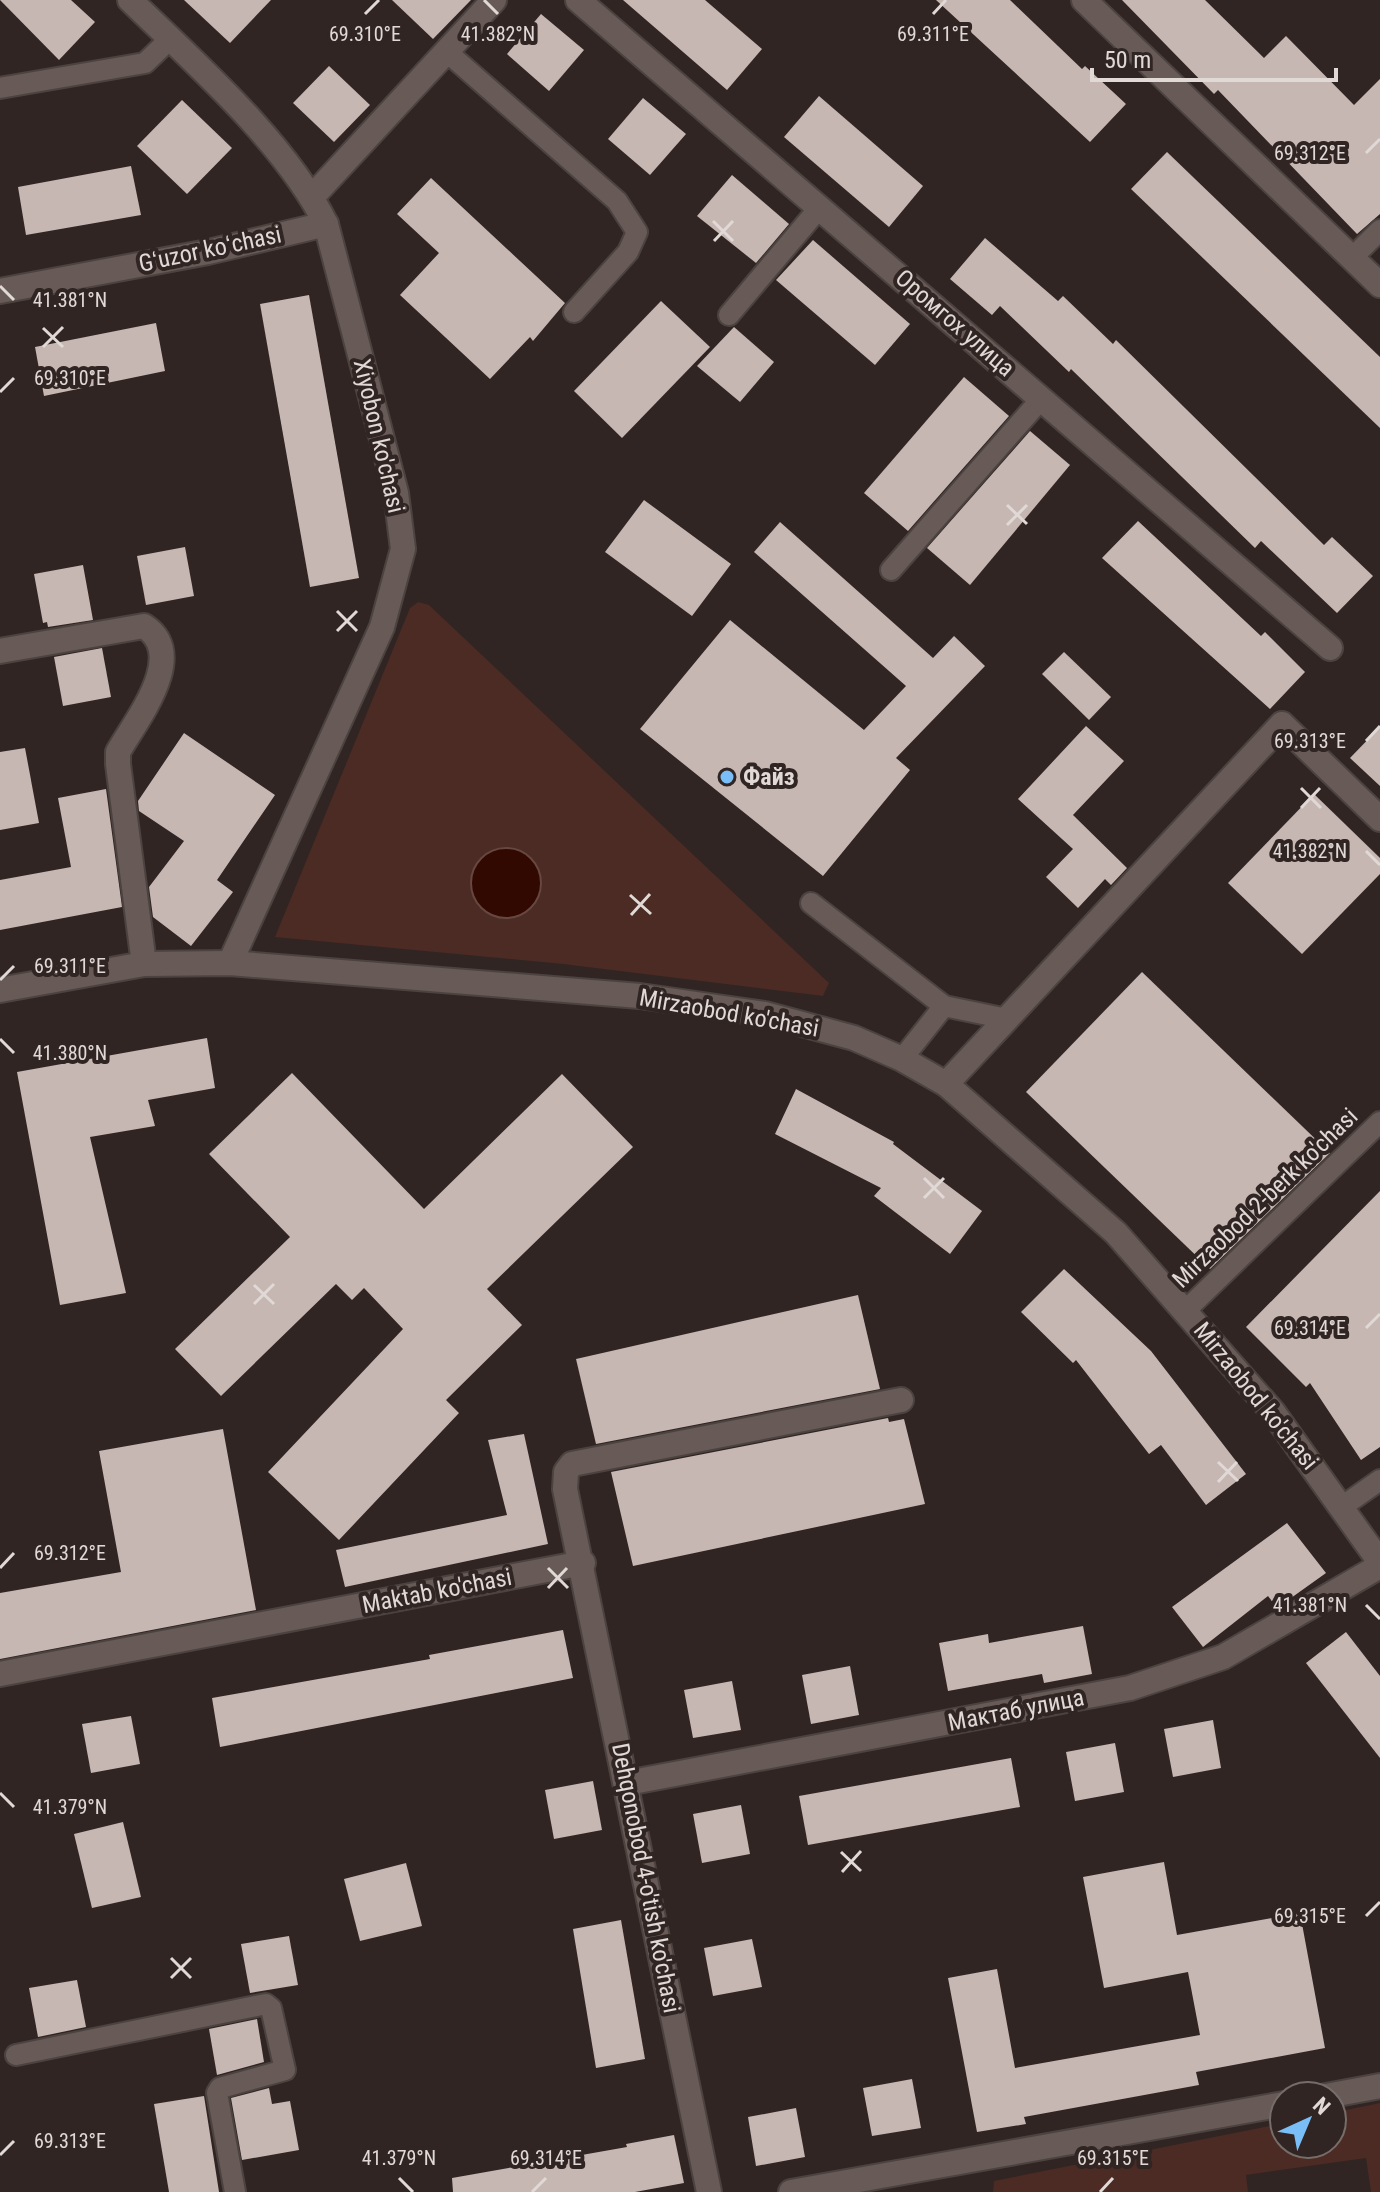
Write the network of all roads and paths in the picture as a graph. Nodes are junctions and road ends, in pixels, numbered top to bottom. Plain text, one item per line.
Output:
1 (130, 0) edge
2 (494, 0) edge
3 (578, 0) edge
4 (1084, 0) edge
5 (170, 39) junction
6 (447, 52) junction
7 (0, 88) edge
8 (312, 197) junction
9 (820, 207) junction
10 (326, 224) junction
11 (1380, 230) edge
12 (1352, 258) junction
13 (1380, 285) edge
14 (0, 291) edge
15 (574, 312) dead end
16 (729, 315) dead end
17 (1042, 398) junction
18 (891, 570) dead end
19 (1330, 648) dead end
20 (0, 651) edge
21 (1380, 819) edge
22 (811, 903) dead end
23 (230, 963) junction
24 (144, 964) junction
25 (0, 990) edge
26 (944, 1006) junction
27 (1007, 1019) junction
28 (902, 1059) junction
29 (946, 1084) junction
30 (1380, 1122) edge
31 (1186, 1310) junction
32 (901, 1400) dead end
33 (1380, 1480) edge
34 (1343, 1506) junction
35 (583, 1563) junction
36 (1380, 1564) edge
37 (0, 1674) edge
38 (627, 1783) junction
39 (16, 2055) dead end
40 (1380, 2086) edge
41 (1348, 2092) edge
42 (1268, 2107) edge
43 (235, 2192) edge
44 (709, 2192) edge
45 (791, 2192) edge

1 - 5 street, Xiyobon ko'chasi
2 - 6 street
3 - 9 street, Оромгох улица
4 - 12 street
5 - 7 lane
5 - 8 street, Xiyobon ko'chasi
6 - 8 street
6 - 15 lane
8 - 10 street, Xiyobon ko'chasi
9 - 16 lane
9 - 17 street, Оромгох улица
10 - 14 street, Gʻuzor koʻchasi
10 - 23 street, Xiyobon ko'chasi
11 - 12 lane
12 - 13 street
17 - 18 lane
17 - 19 street, Оромгох улица
20 - 24 street
21 - 27 street
22 - 26 lane
23 - 24 street, Mirzaobod ko'chasi
23 - 28 street, Mirzaobod ko'chasi
24 - 25 street, Mirzaobod ko'chasi
26 - 27 lane
26 - 28 lane
27 - 29 street
28 - 29 street, Mirzaobod ko'chasi
29 - 31 street, Mirzaobod ko'chasi
30 - 31 lane, Mirzaobod 2-berk ko'chasi
31 - 34 street, Mirzaobod ko'chasi
32 - 35 street
33 - 34 lane
34 - 36 street, Mirzaobod ko'chasi
35 - 37 street, Maktab ko'chasi
35 - 38 street, Dehqonobod 4-o'tish ko'chasi
36 - 38 street, Мактаб улица
38 - 44 street, Dehqonobod 4-o'tish ko'chasi
39 - 43 lane
40 - 41 street
42 - 45 street

